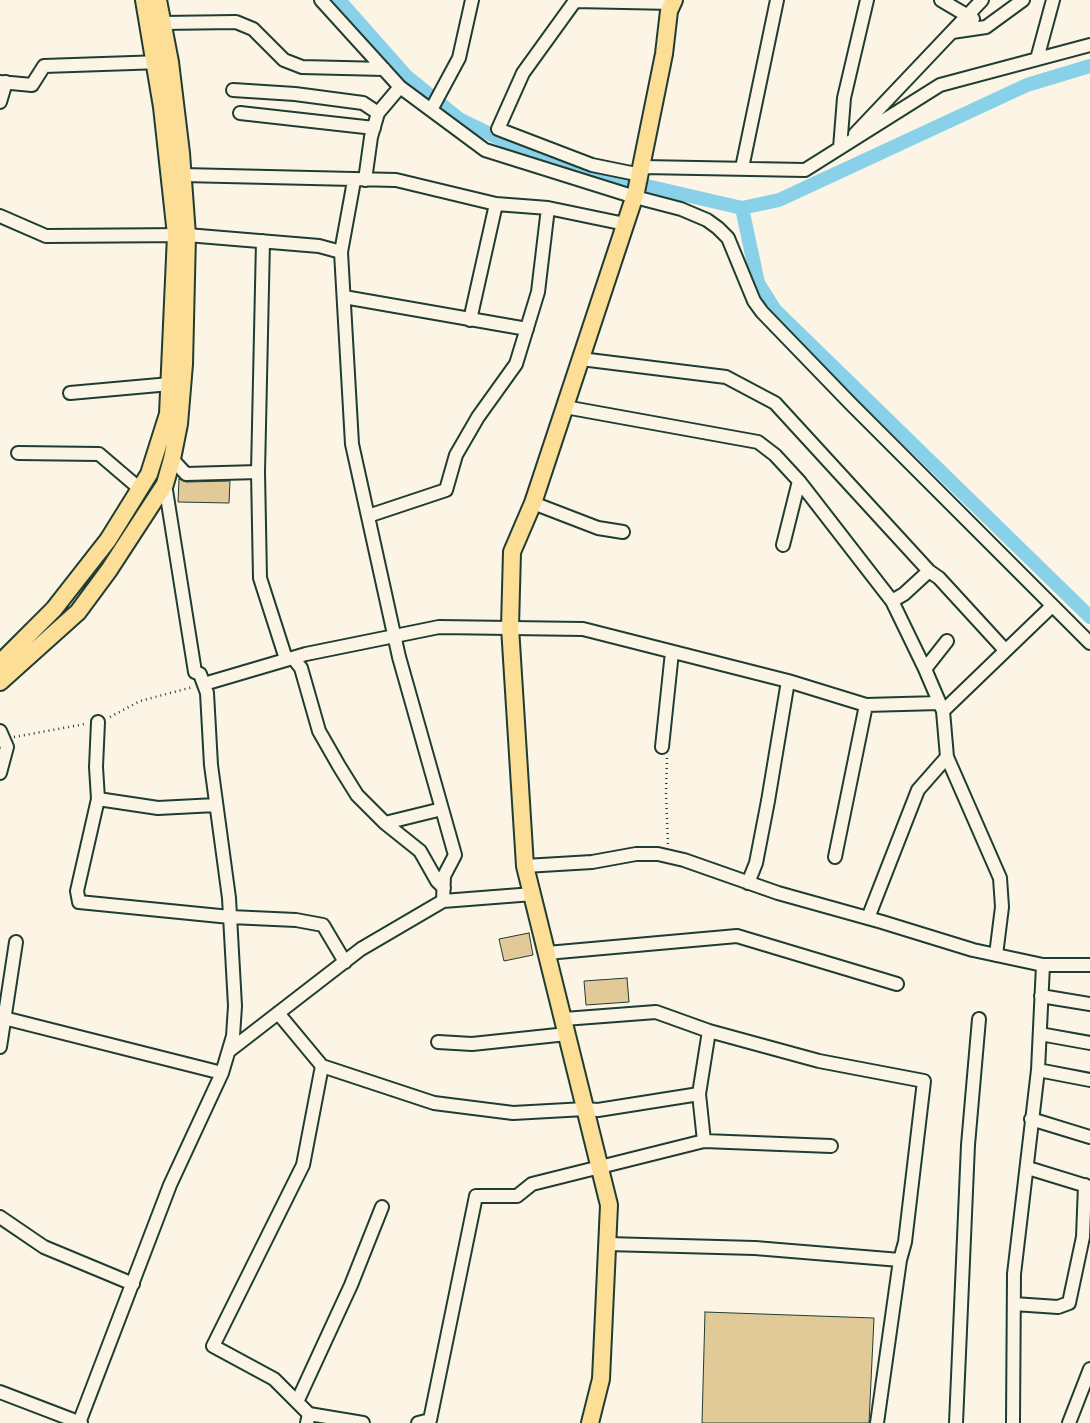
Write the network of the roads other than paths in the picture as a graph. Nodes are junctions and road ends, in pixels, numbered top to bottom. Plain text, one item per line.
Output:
1 (144, 0) edge
2 (158, 0) edge
3 (321, 0) edge
4 (472, 0) edge
5 (777, 0) edge
6 (867, 0) edge
7 (941, 0) edge
8 (982, 0) edge
9 (1023, 0) edge
10 (1053, 0) edge
11 (630, 1) edge
12 (674, 1) edge
13 (572, 3) edge
14 (968, 16) junction
15 (162, 22) junction
16 (986, 27) junction
17 (952, 32) junction
18 (1090, 45) edge
19 (1037, 59) junction
20 (162, 62) junction
21 (384, 69) junction
22 (3, 82) edge
23 (400, 88) junction
24 (232, 90) dead end
25 (0, 102) edge
26 (431, 110) junction
27 (240, 113) dead end
28 (378, 113) junction
29 (374, 128) junction
30 (840, 148) junction
31 (742, 168) junction
32 (183, 175) junction
33 (359, 180) junction
34 (639, 181) junction
35 (496, 204) junction
36 (548, 208) junction
37 (0, 216) edge
38 (625, 224) junction
39 (181, 235) junction
40 (263, 241) junction
41 (342, 252) junction
42 (344, 297) junction
43 (470, 320) junction
44 (527, 329) junction
45 (581, 359) junction
46 (170, 384) junction
47 (70, 393) dead end
48 (565, 407) junction
49 (18, 453) dead end
50 (172, 459) junction
51 (258, 472) junction
52 (799, 481) junction
53 (165, 484) junction
54 (140, 488) junction
55 (533, 503) junction
56 (368, 516) junction
57 (623, 532) dead end
58 (783, 545) dead end
59 (928, 571) junction
60 (892, 601) junction
61 (1052, 606) junction
62 (510, 627) junction
63 (394, 635) junction
64 (947, 641) dead end
65 (1090, 643) edge
66 (1005, 650) junction
67 (672, 652) junction
68 (293, 658) junction
69 (0, 663) edge
70 (925, 669) junction
71 (788, 680) junction
72 (0, 682) edge
73 (204, 684) junction
74 (866, 705) junction
75 (941, 707) junction
76 (98, 722) dead end
77 (0, 731) edge
78 (665, 751) road end
79 (947, 757) junction
80 (0, 773) edge
81 (98, 800) junction
82 (216, 805) junction
83 (442, 808) junction
84 (385, 824) junction
85 (835, 857) dead end
86 (525, 866) junction
87 (748, 883) junction
88 (533, 894) junction
89 (443, 895) junction
90 (230, 916) junction
91 (868, 918) junction
92 (16, 942) dead end
93 (548, 953) junction
94 (996, 955) junction
95 (345, 962) junction
96 (1043, 965) junction
97 (1090, 965) edge
98 (897, 984) dead end
99 (1041, 996) junction
100 (1090, 1004) edge
101 (278, 1013) junction
102 (2, 1017) edge
103 (979, 1019) dead end
104 (565, 1027) junction
105 (709, 1031) junction
106 (1040, 1034) junction
107 (438, 1042) dead end
108 (1090, 1043) edge
109 (0, 1047) edge
110 (229, 1051) junction
111 (322, 1066) junction
112 (1038, 1070) junction
113 (222, 1073) junction
114 (1090, 1080) edge
115 (699, 1094) junction
116 (585, 1109) junction
117 (1031, 1119) junction
118 (1090, 1137) edge
119 (704, 1141) junction
120 (831, 1146) dead end
121 (599, 1166) junction
122 (1028, 1168) junction
123 (1087, 1186) edge
124 (382, 1207) dead end
125 (0, 1217) edge
126 (607, 1244) junction
127 (900, 1260) junction
128 (133, 1284) junction
129 (1014, 1304) junction
130 (1090, 1369) edge
131 (0, 1392) edge
132 (297, 1402) junction
133 (308, 1419) edge
134 (79, 1423) edge
135 (363, 1423) edge
136 (418, 1423) edge
137 (590, 1423) edge
138 (877, 1423) edge
139 (956, 1423) edge
140 (1013, 1423) edge
141 (1069, 1423) edge

1 - 20 main road
2 - 15 main road
3 - 21 street
4 - 26 street
5 - 31 street
6 - 30 street
7 - 14 street
8 - 14 street
9 - 16 street
10 - 19 street
11 - 12 street
11 - 13 street
12 - 34 main road
13 - 34 street
14 - 16 street
14 - 17 street
15 - 20 main road
15 - 21 street
16 - 17 street
17 - 30 street
18 - 19 street
19 - 30 street
20 - 22 street
20 - 32 main road
20 - 39 main road
21 - 23 street
22 - 25 street
23 - 26 street
23 - 28 street
24 - 28 street
26 - 34 street
27 - 29 street
28 - 29 street
29 - 33 street
30 - 31 street
31 - 34 street
32 - 33 street
32 - 39 main road
33 - 35 street
33 - 41 street
34 - 38 main road
34 - 61 street
35 - 36 street
35 - 43 street
36 - 38 street
36 - 44 street
37 - 39 street
38 - 45 main road
39 - 40 street
39 - 46 main road
39 - 50 main road
40 - 41 street
40 - 51 street
41 - 42 street
42 - 43 street
42 - 56 street
43 - 44 street
44 - 56 street
45 - 48 main road
45 - 59 street
46 - 47 street
46 - 54 main road
48 - 52 street
48 - 55 main road
49 - 54 street
50 - 51 street
50 - 53 main road
51 - 68 street
52 - 58 street
52 - 60 street
53 - 72 main road
53 - 73 street
54 - 69 main road
55 - 57 street
55 - 62 main road
56 - 63 street
59 - 60 street
59 - 66 street
60 - 70 street
61 - 65 street
61 - 66 street
62 - 63 street
62 - 67 street
62 - 86 main road
63 - 68 street
63 - 83 street
64 - 70 street
66 - 75 street
67 - 71 street
67 - 78 street
68 - 73 street
68 - 84 street
70 - 75 street
71 - 74 street
71 - 87 street
73 - 82 street
74 - 75 street
74 - 85 street
75 - 79 street
76 - 81 street
77 - 80 street
79 - 91 street
79 - 94 street
81 - 82 street
81 - 90 street
82 - 90 street
83 - 84 street
83 - 89 street
84 - 89 street
86 - 87 street
86 - 88 main road
87 - 91 street
88 - 89 street
88 - 93 main road
89 - 95 street
90 - 95 street
90 - 110 street
91 - 94 street
92 - 102 street
93 - 98 street
93 - 104 main road
94 - 96 street
95 - 101 street
96 - 97 street
96 - 99 street
99 - 100 street
99 - 106 street
101 - 110 street
101 - 111 street
102 - 109 street
102 - 113 street
103 - 139 street
104 - 105 street
104 - 107 street
104 - 116 main road
105 - 115 street
105 - 127 street
106 - 108 street
106 - 112 street
110 - 113 street
111 - 116 street
111 - 132 street
112 - 114 street
112 - 117 street
113 - 128 street
115 - 116 street
115 - 119 street
116 - 121 main road
117 - 118 street
117 - 122 street
119 - 120 street
119 - 121 street
121 - 126 main road
121 - 136 street
122 - 123 street
122 - 129 street
123 - 129 street
124 - 132 street
125 - 128 street
126 - 127 street
126 - 137 main road
127 - 138 street
128 - 134 street
129 - 140 street
130 - 141 street
131 - 134 street
132 - 133 street
133 - 135 street

